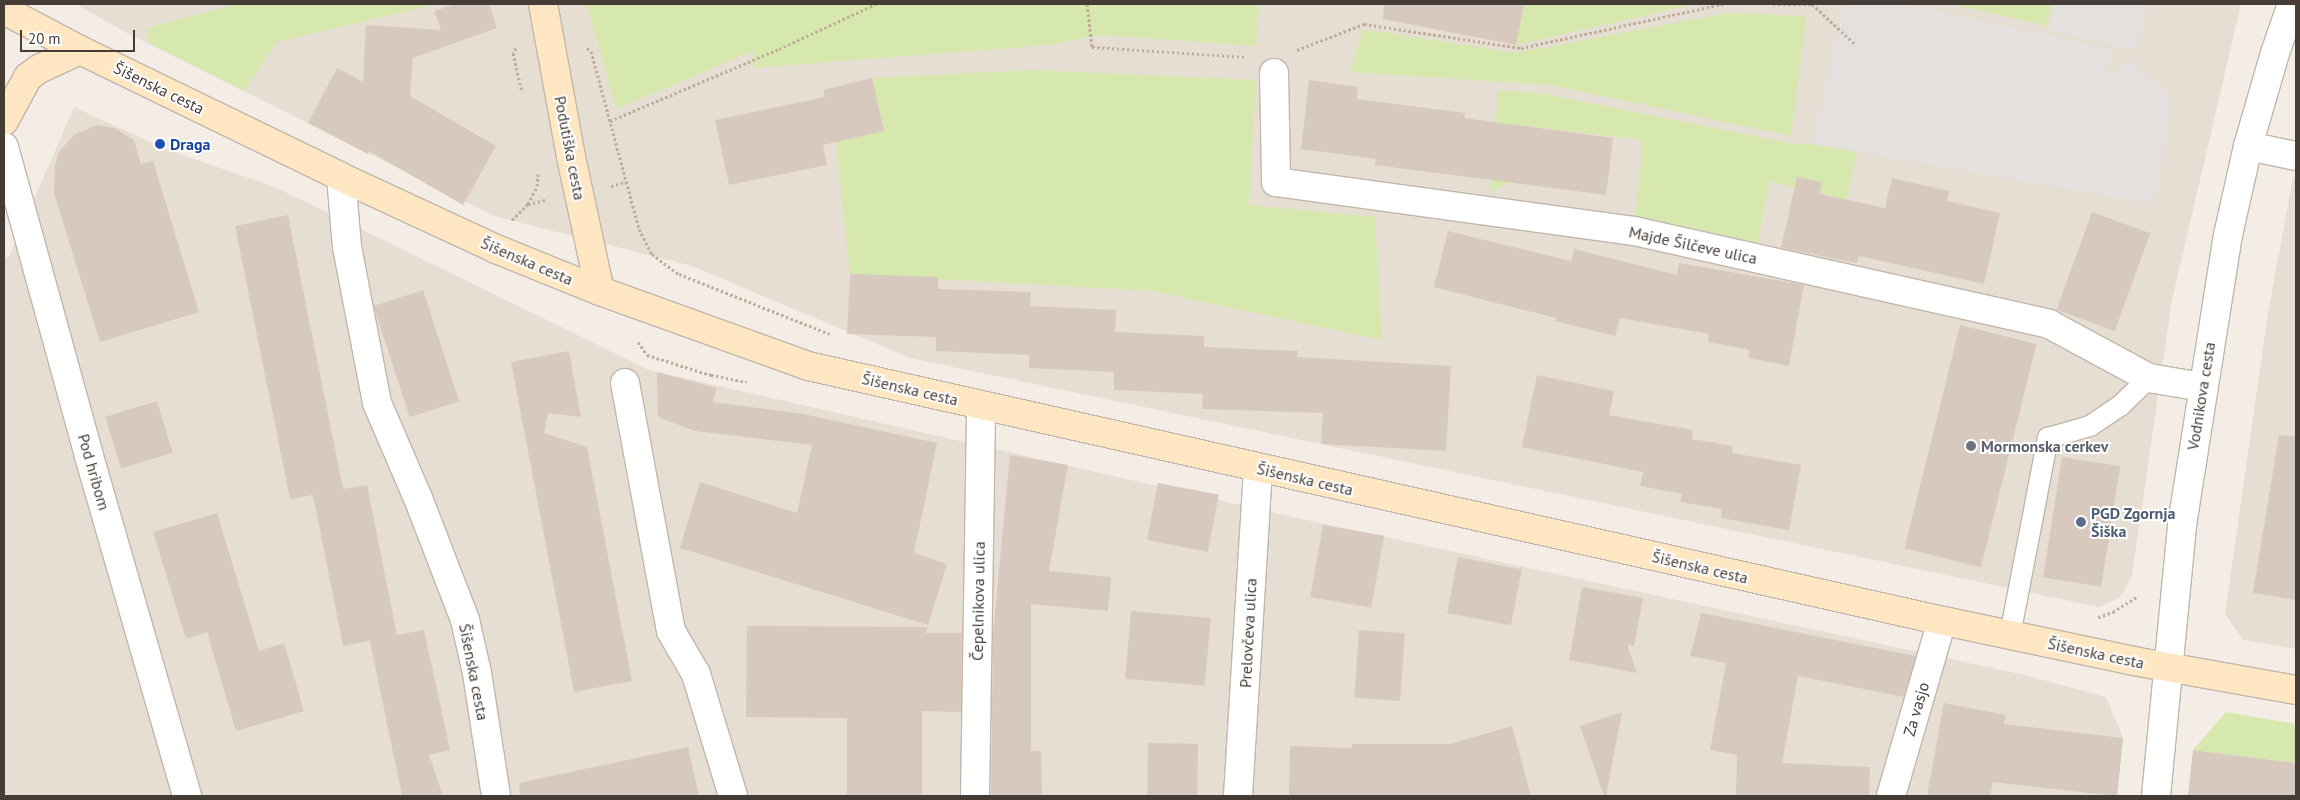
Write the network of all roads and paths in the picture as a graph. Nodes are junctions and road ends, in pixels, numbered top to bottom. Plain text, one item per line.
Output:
1 (543, 4) edge
2 (876, 4) edge
3 (1087, 4) edge
4 (1723, 4) edge
5 (1773, 4) edge
6 (2292, 4) edge
7 (4, 10) edge
8 (1856, 45) dead end
9 (80, 50) junction
10 (1292, 52) dead end
11 (1264, 65) joint
12 (4, 121) edge
13 (610, 121) dead end
14 (2248, 146) junction
15 (4, 147) edge
16 (2296, 156) edge
17 (341, 177) junction
18 (626, 182) dead end
19 (680, 274) dead end
20 (600, 291) junction
21 (2149, 378) junction
22 (625, 383) dead end
23 (2202, 387) junction
24 (981, 406) junction
25 (1258, 469) junction
26 (1942, 621) junction
27 (2010, 636) junction
28 (2168, 668) junction
29 (2296, 690) edge
30 (187, 796) edge
31 (496, 796) edge
32 (733, 796) edge
33 (975, 796) edge
34 (1238, 796) edge
35 (1891, 796) edge
36 (2156, 796) edge

1 - 20 main road, Podutiška cesta
2 - 13 path
3 - 11 path
4 - 10 path
5 - 8 path
6 - 14 street, Vodnikova cesta
7 - 9 main road, Šišenska cesta
9 - 12 main road
9 - 17 main road, Šišenska cesta
11 - 21 street, Majde Šilčeve ulica
14 - 16 street
14 - 23 street, Vodnikova cesta
15 - 30 street, Pod hribom
17 - 20 main road, Šišenska cesta
17 - 31 street, Šišenska cesta
18 - 19 path
20 - 24 main road, Šišenska cesta
21 - 23 street, Majde Šilčeve ulica
21 - 27 lane
22 - 32 street
23 - 28 street, Vodnikova cesta
24 - 25 main road, Šišenska cesta
24 - 33 street, Čepelnikova ulica
25 - 26 main road, Šišenska cesta
25 - 34 street, Prelovčeva ulica
26 - 27 main road, Šišenska cesta
26 - 35 street, Za vasjo
27 - 28 main road, Šišenska cesta
28 - 29 main road, Šišenska cesta
28 - 36 street, Vodnikova cesta

